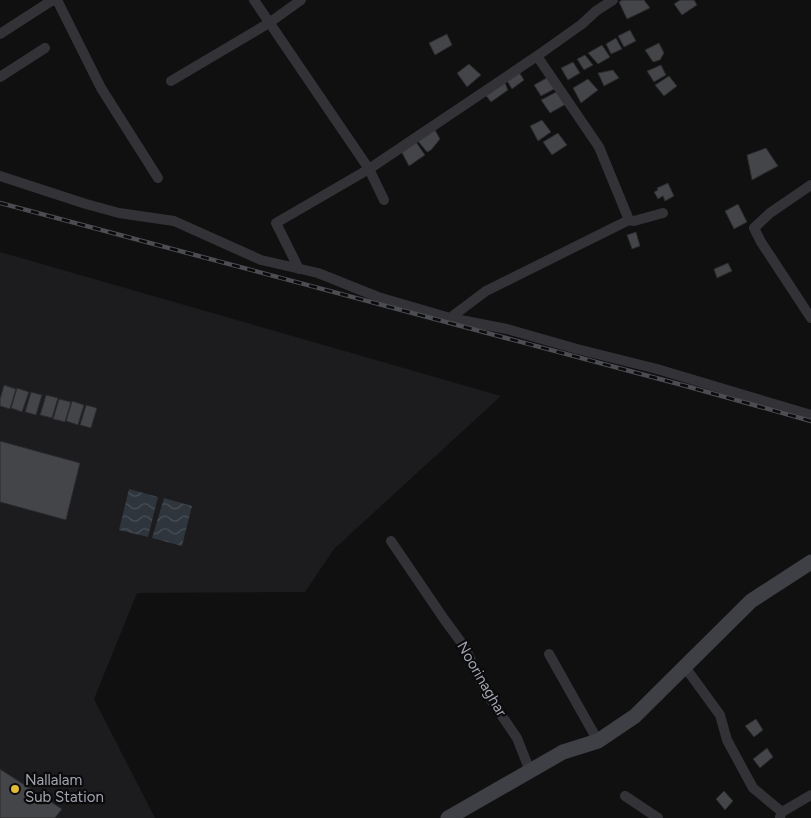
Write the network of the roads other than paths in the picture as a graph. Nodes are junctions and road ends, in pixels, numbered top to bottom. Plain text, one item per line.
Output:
1 (56, 0) edge
2 (254, 0) edge
3 (301, 0) edge
4 (612, 0) edge
5 (269, 23) junction
6 (0, 34) edge
7 (46, 48) dead end
8 (537, 56) junction
9 (0, 77) edge
10 (171, 81) dead end
11 (369, 169) junction
12 (0, 176) edge
13 (158, 178) dead end
14 (811, 185) edge
15 (384, 200) dead end
16 (663, 213) dead end
17 (629, 220) junction
18 (298, 269) junction
19 (450, 318) junction
20 (811, 318) edge
21 (811, 415) edge
22 (392, 541) dead end
23 (811, 562) edge
24 (549, 654) dead end
25 (685, 667) junction
26 (598, 741) junction
27 (530, 771) junction
28 (811, 795) edge
29 (625, 796) dead end
30 (781, 815) edge
31 (448, 818) edge
32 (658, 818) edge

1 - 6 street
1 - 13 street
2 - 5 street
3 - 5 street
4 - 8 street
5 - 10 street
5 - 11 street
7 - 9 street
8 - 11 street
8 - 17 street
11 - 15 street
11 - 18 street
12 - 18 street
14 - 20 street
16 - 17 street
17 - 19 street
18 - 19 street
19 - 21 street
22 - 27 street, Noorinaghar
23 - 25 street
24 - 26 street
25 - 26 street
25 - 30 street
26 - 27 street
27 - 31 street
28 - 30 street
29 - 32 street

